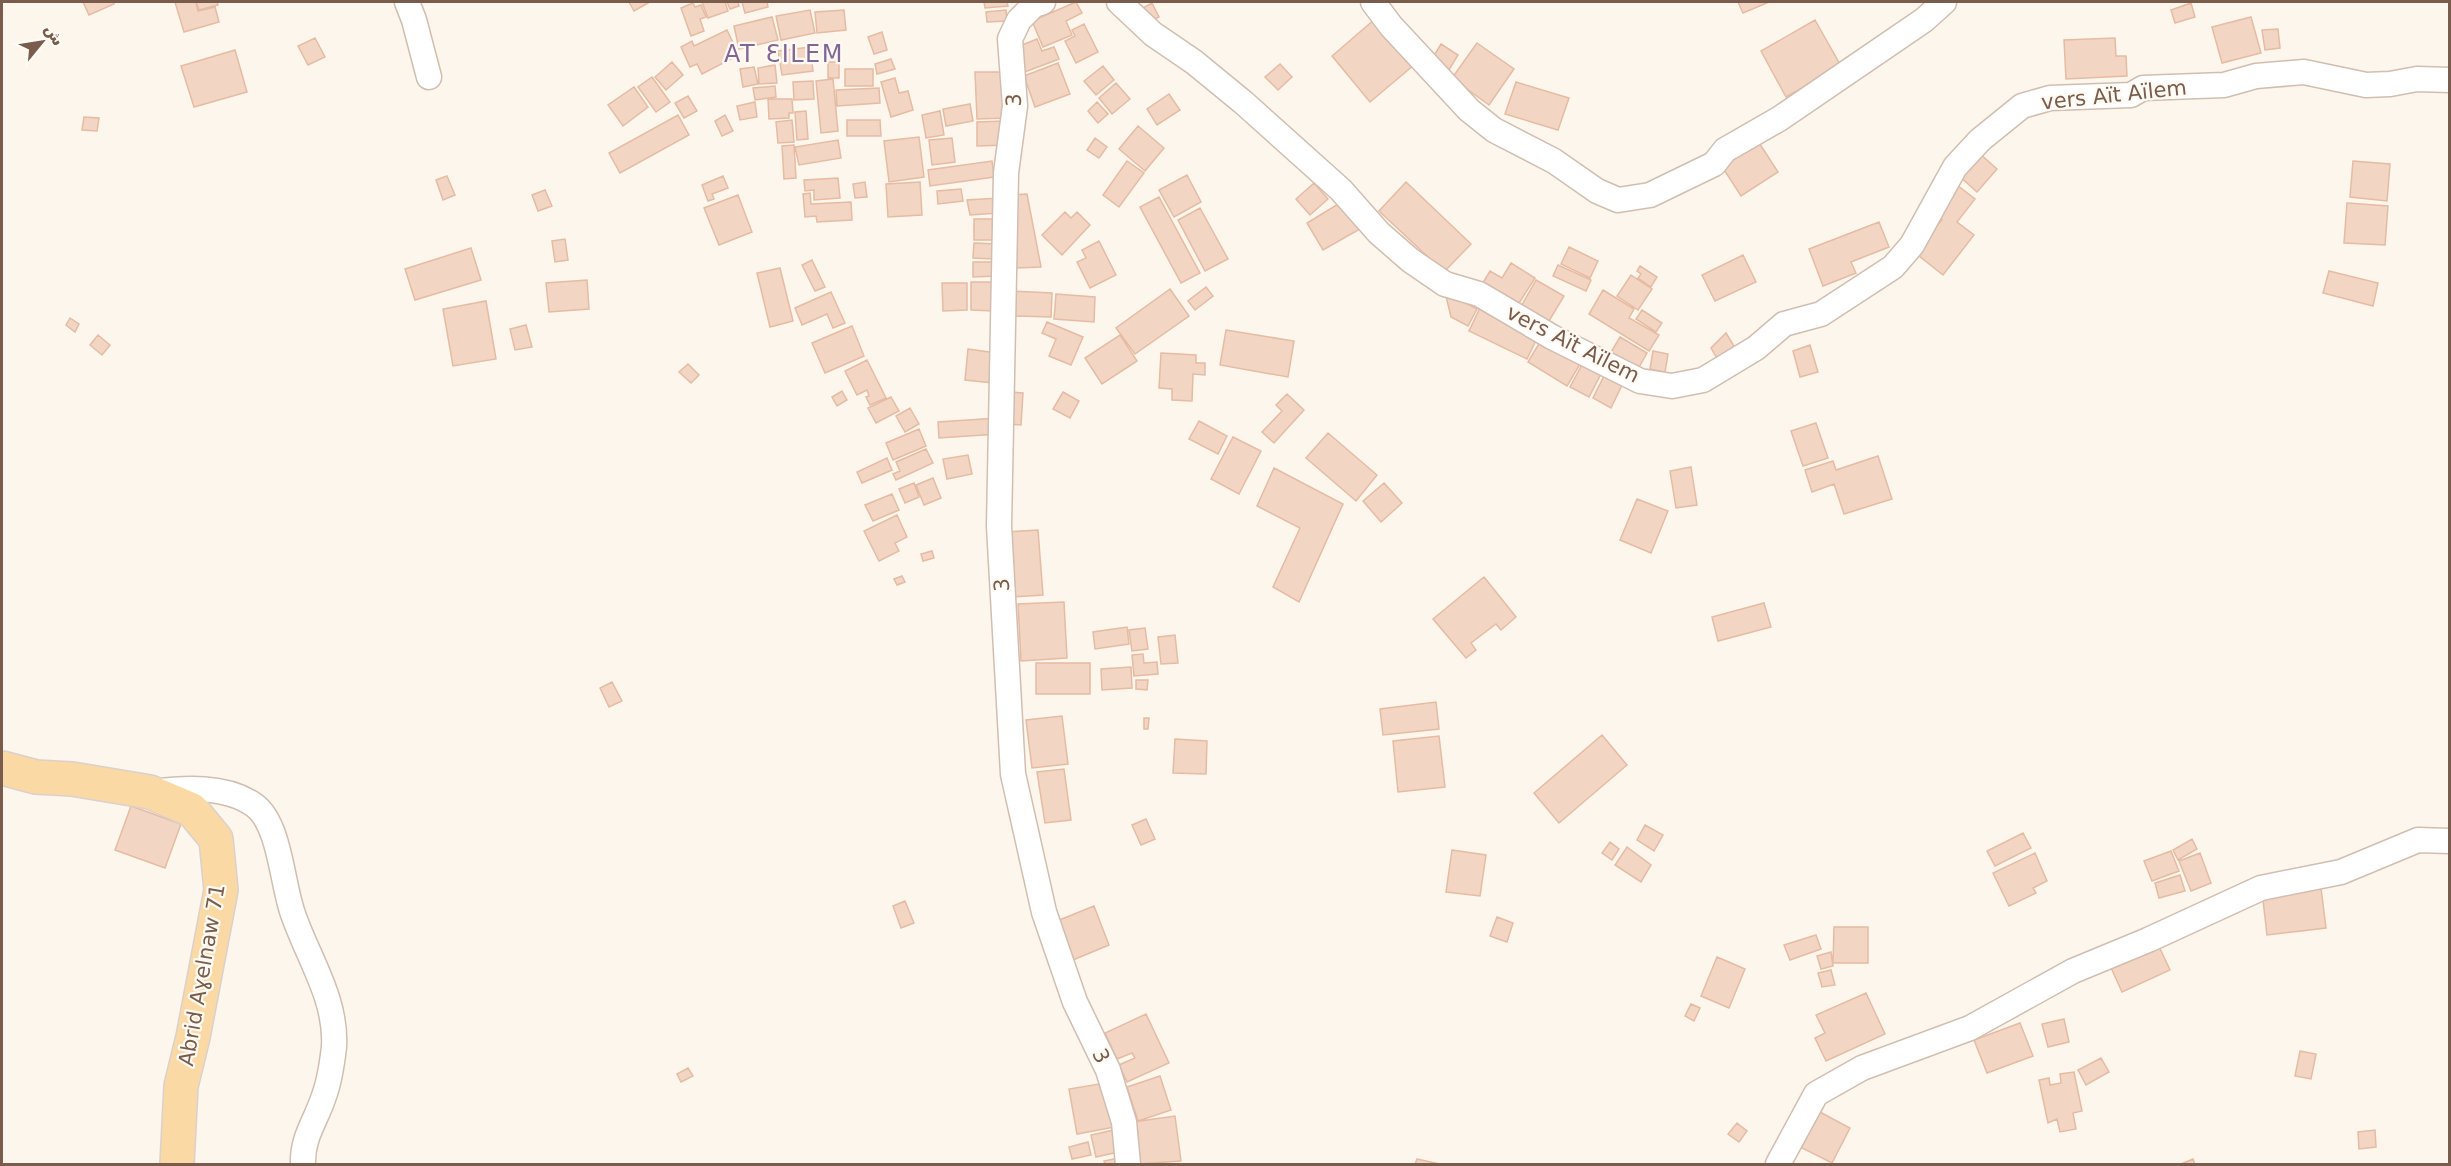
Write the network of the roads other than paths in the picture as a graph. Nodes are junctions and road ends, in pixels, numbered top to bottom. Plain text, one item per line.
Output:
1 (407, 2) edge
2 (1043, 2) edge
3 (1119, 2) edge
4 (1373, 2) edge
5 (1944, 2) edge
6 (429, 77) dead end
7 (2450, 80) edge
8 (2, 768) edge
9 (150, 792) junction
10 (2450, 841) edge
11 (177, 1164) edge
12 (303, 1164) edge
13 (1128, 1164) edge
14 (1778, 1164) edge

1 - 6 street
2 - 13 street, 3
3 - 7 street, vers Aït Aïlem
4 - 5 street
8 - 9 main road, Abrid Aɣelnaw 71
9 - 11 main road, Abrid Aɣelnaw 71
9 - 12 street
10 - 14 street

